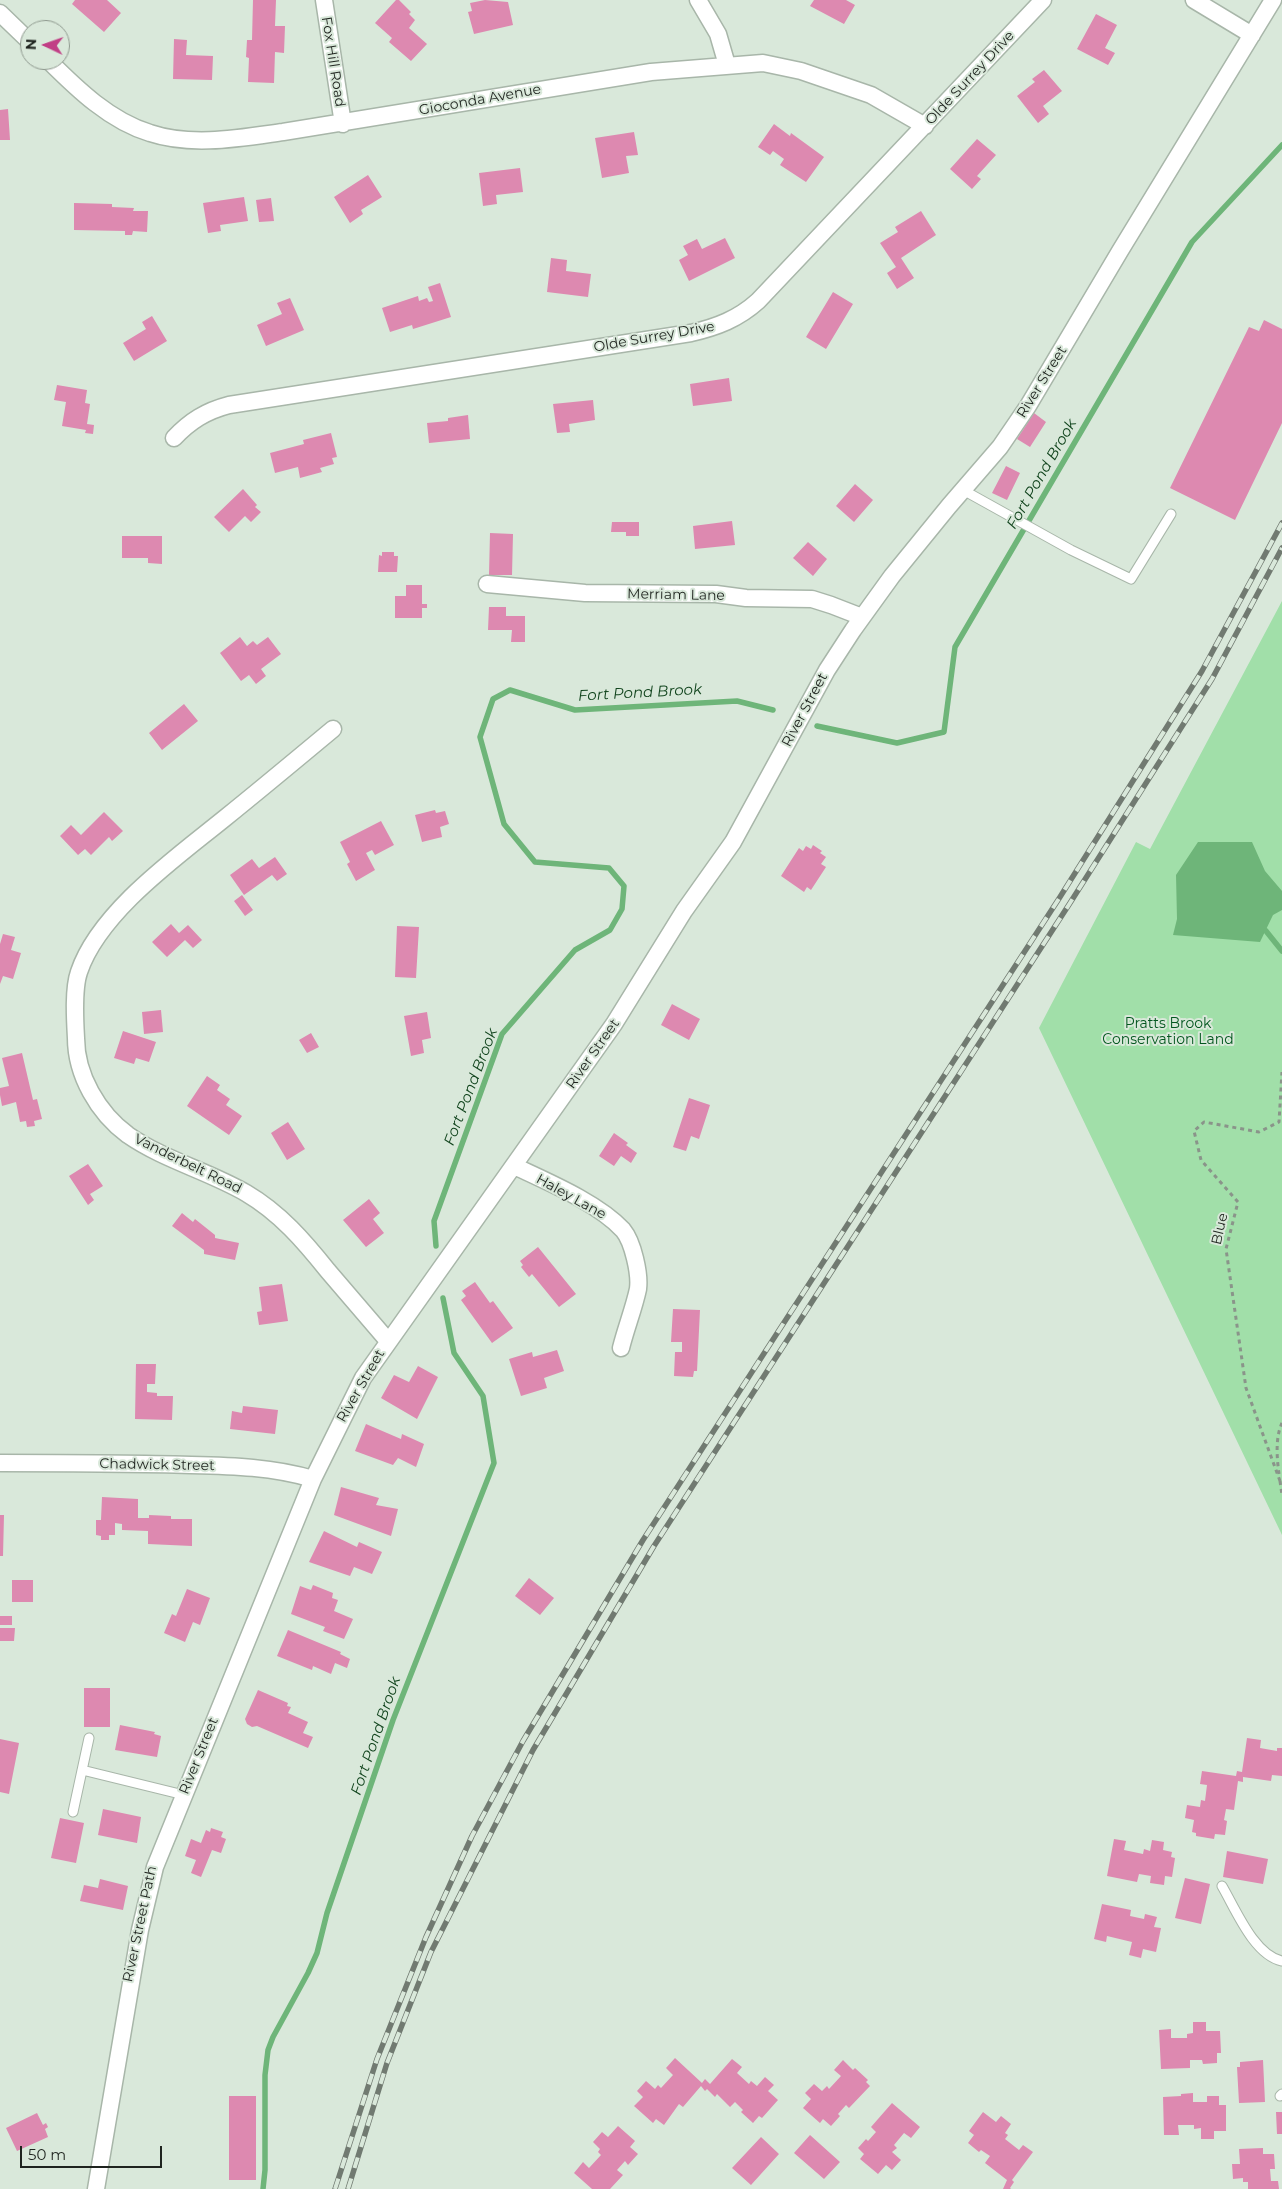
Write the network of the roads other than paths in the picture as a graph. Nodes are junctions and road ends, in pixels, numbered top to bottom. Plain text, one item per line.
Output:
1 (324, 0) edge
2 (698, 0) edge
3 (1043, 0) edge
4 (1194, 0) edge
5 (1273, 0) edge
6 (0, 12) edge
7 (20, 32) edge
8 (1252, 35) junction
9 (727, 65) junction
10 (59, 70) edge
11 (343, 124) junction
12 (925, 126) junction
13 (174, 438) dead end
14 (963, 490) junction
15 (1171, 514) dead end
16 (487, 584) dead end
17 (862, 618) junction
18 (333, 729) dead end
19 (514, 1166) junction
20 (388, 1341) junction
21 (621, 1348) dead end
22 (0, 1463) edge
23 (313, 1479) junction
24 (89, 1738) dead end
25 (82, 1770) junction
26 (184, 1795) junction
27 (72, 1812) dead end
28 (1222, 1886) dead end
29 (1282, 1961) edge
30 (96, 2189) edge

1 - 11 street, Fox Hill Road
2 - 9 street
3 - 12 street, Olde Surrey Drive
4 - 8 street
5 - 8 street, River Street
6 - 7 street
8 - 14 street, River Street
9 - 11 street, Gioconda Avenue
9 - 12 street, Gioconda Avenue
10 - 11 street, Gioconda Avenue
12 - 13 street, Olde Surrey Drive
14 - 15 lane
14 - 17 street, River Street
16 - 17 street, Merriam Lane
17 - 19 street, River Street
18 - 20 street, Vanderbelt Road
19 - 20 street, River Street
19 - 21 street, Haley Lane
20 - 23 street, River Street
22 - 23 street, Chadwick Street
23 - 26 street, River Street
24 - 25 lane
25 - 26 lane
25 - 27 lane
26 - 30 street, River Street
28 - 29 lane

